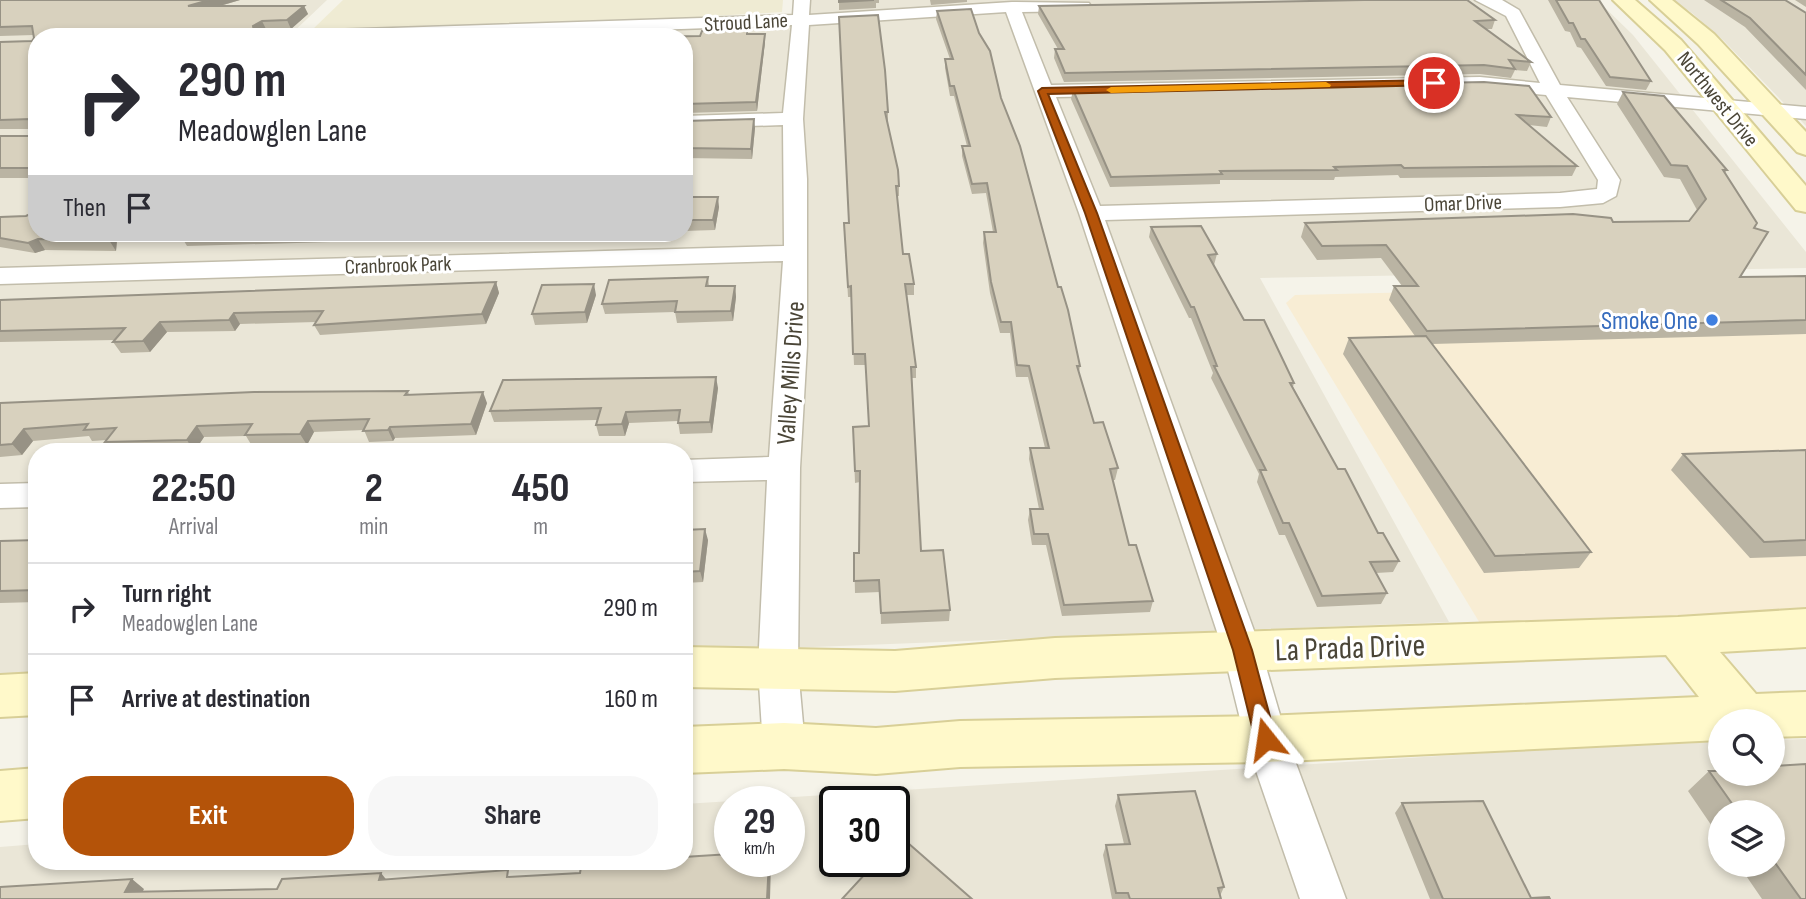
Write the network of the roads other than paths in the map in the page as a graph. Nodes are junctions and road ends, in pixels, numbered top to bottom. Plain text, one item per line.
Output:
1 (1623, 0) edge
2 (1660, 0) edge
3 (1488, 1) edge
4 (1105, 5) edge
5 (1012, 7) junction
6 (801, 9) edge
7 (590, 28) edge
8 (1553, 90) junction
9 (1042, 91) junction
10 (1724, 105) junction
11 (1772, 110) junction
12 (1806, 113) edge
13 (793, 119) junction
14 (693, 122) edge
15 (1806, 147) edge
16 (1806, 204) edge
17 (1091, 213) junction
18 (796, 253) junction
19 (0, 276) edge
20 (783, 468) junction
21 (693, 471) edge
22 (28, 495) edge
23 (0, 496) edge
24 (1806, 628) edge
25 (1678, 636) junction
26 (1242, 650) junction
27 (693, 667) edge
28 (778, 668) junction
29 (28, 694) edge
30 (0, 696) edge
31 (1737, 709) edge
32 (1806, 714) edge
33 (1785, 715) edge
34 (1708, 719) edge
35 (1266, 739) junction
36 (784, 746) junction
37 (693, 750) edge
38 (28, 794) edge
39 (0, 796) edge
40 (1323, 899) edge

1 - 10 main road, Northwest Drive
2 - 11 main road, Northwest Drive
3 - 8 street, Omar Drive
4 - 5 street, Stroud Lane
5 - 6 street, Stroud Lane
5 - 9 street
6 - 7 street, Stroud Lane
6 - 13 street, Valley Mills Drive
8 - 9 street
8 - 10 street
8 - 17 street, Omar Drive
9 - 17 street
10 - 11 street
10 - 16 main road, Northwest Drive
11 - 12 street
11 - 15 main road, Northwest Drive
13 - 14 street
13 - 18 street, Valley Mills Drive
17 - 26 street
18 - 19 street, Cranbrook Park
18 - 20 street, Valley Mills Drive
20 - 21 street
20 - 28 street, Valley Mills Drive
22 - 23 street
24 - 25 main road, La Prada Drive
25 - 26 main road, La Prada Drive
25 - 31 main road
26 - 28 main road, La Prada Drive
26 - 35 street
27 - 28 main road, La Prada Drive
28 - 36 street, Valley Mills Drive
29 - 30 main road
32 - 33 main road
34 - 35 main road
35 - 36 main road
35 - 40 street
36 - 37 main road
38 - 39 main road

